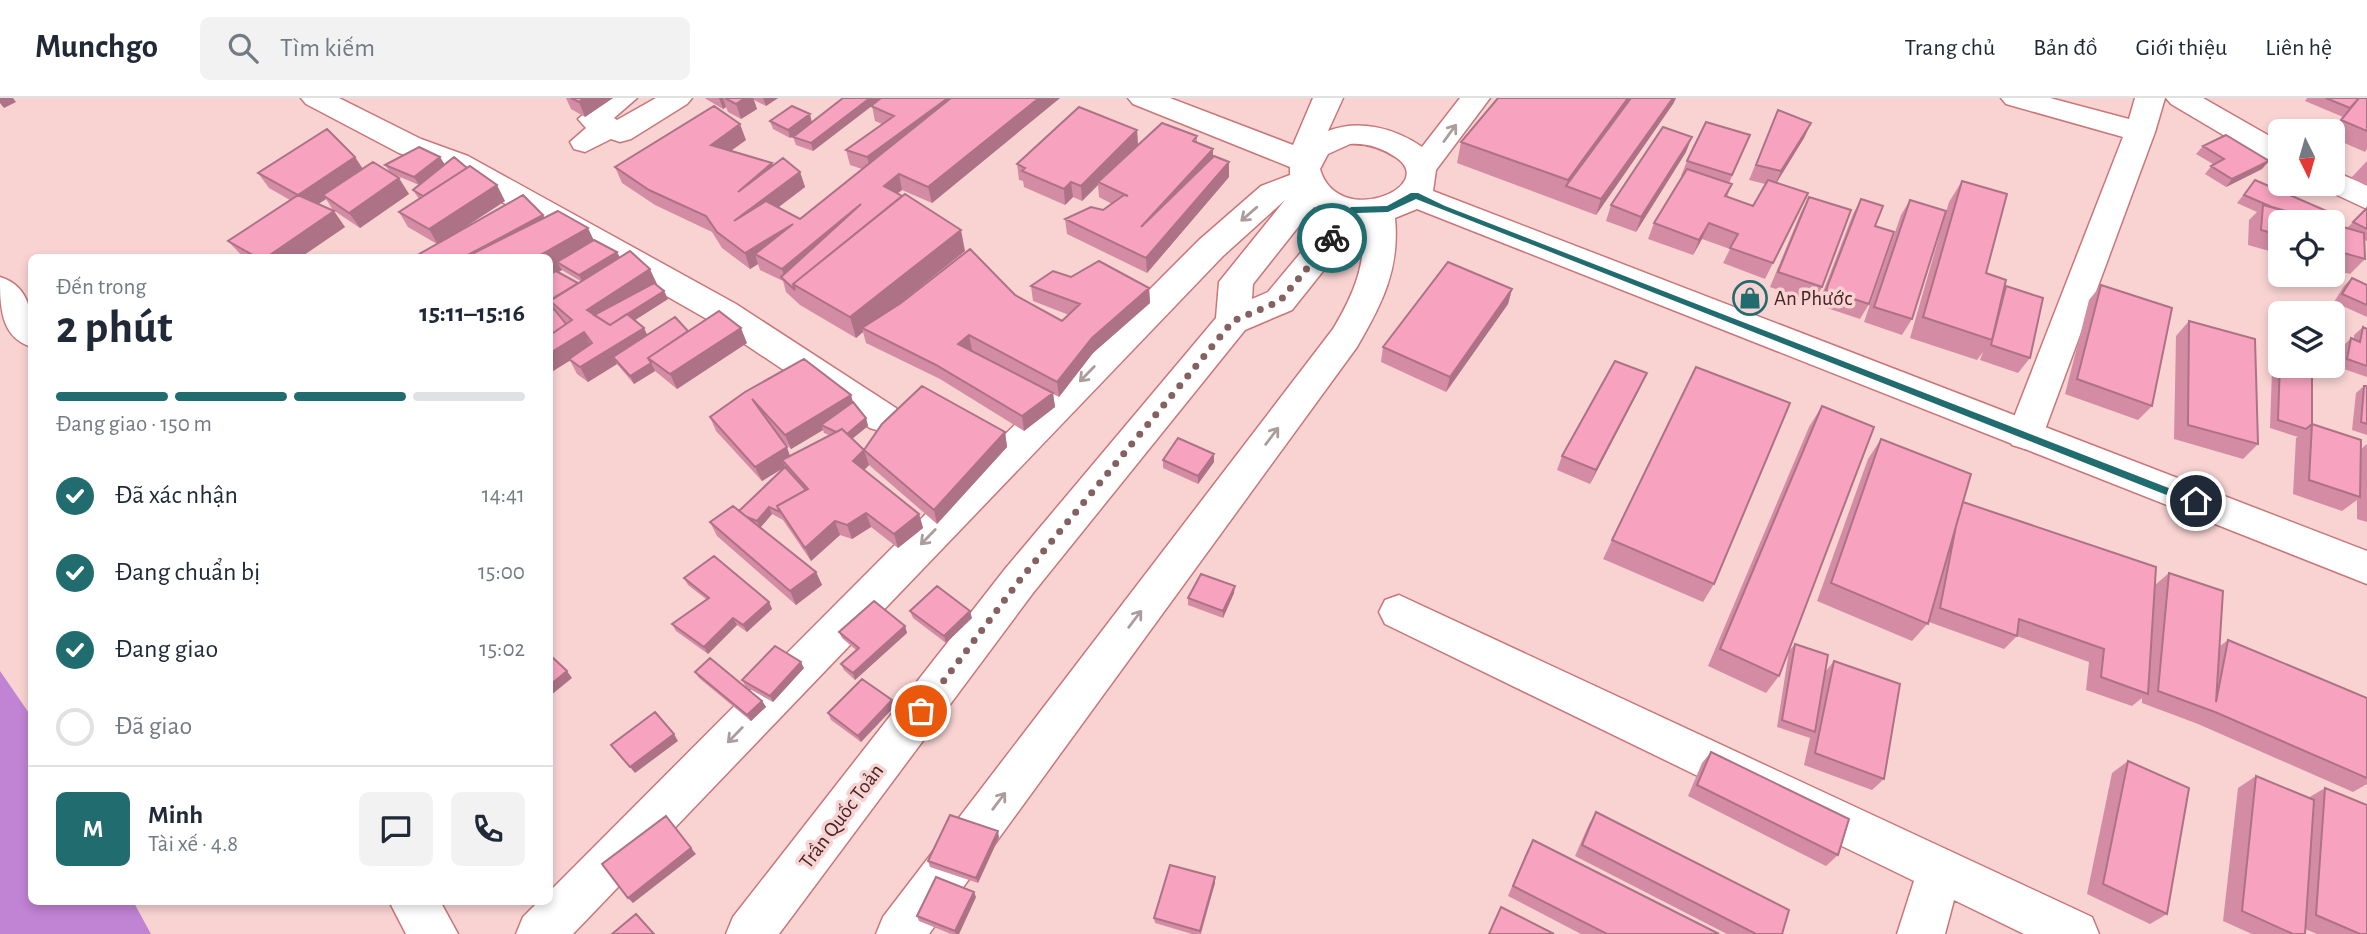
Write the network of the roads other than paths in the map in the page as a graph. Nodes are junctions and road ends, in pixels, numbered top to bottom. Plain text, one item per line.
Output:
1 (622, 98) edge
2 (1143, 98) edge
3 (1328, 98) edge
4 (1475, 98) edge
5 (2016, 98) edge
6 (2150, 98) edge
7 (2181, 98) edge
8 (320, 99) edge
9 (689, 101) edge
10 (2140, 132) junction
11 (2268, 148) edge
12 (1309, 172) junction
13 (1418, 181) junction
14 (2345, 187) edge
15 (2367, 198) edge
16 (1366, 210) junction
17 (0, 289) edge
18 (1233, 321) junction
19 (28, 329) edge
20 (883, 418) dead end
21 (2025, 435) junction
22 (2367, 568) edge
23 (1399, 612) dead end
24 (1940, 870) junction
25 (415, 905) edge
26 (434, 934) edge
27 (540, 934) edge
28 (750, 934) edge
29 (900, 934) edge
30 (1921, 934) edge
31 (2076, 934) edge

1 - 9 main road
2 - 12 main road
3 - 12 main road
13 -> 4 main road
5 - 10 main road
6 - 10 main road
7 - 11 main road
8 - 20 main road
10 - 21 main road
12 - 13 main road
12 - 16 main road
12 - 18 main road
12 -> 27 main road
13 - 16 main road
13 - 21 main road
14 - 15 main road
16 - 18 main road, Trần Quốc Toản
29 -> 16 main road
17 - 19 main road
18 - 28 main road, Trần Quốc Toản
21 - 22 main road
23 - 24 main road
24 - 30 main road
24 - 31 main road
25 - 26 main road

